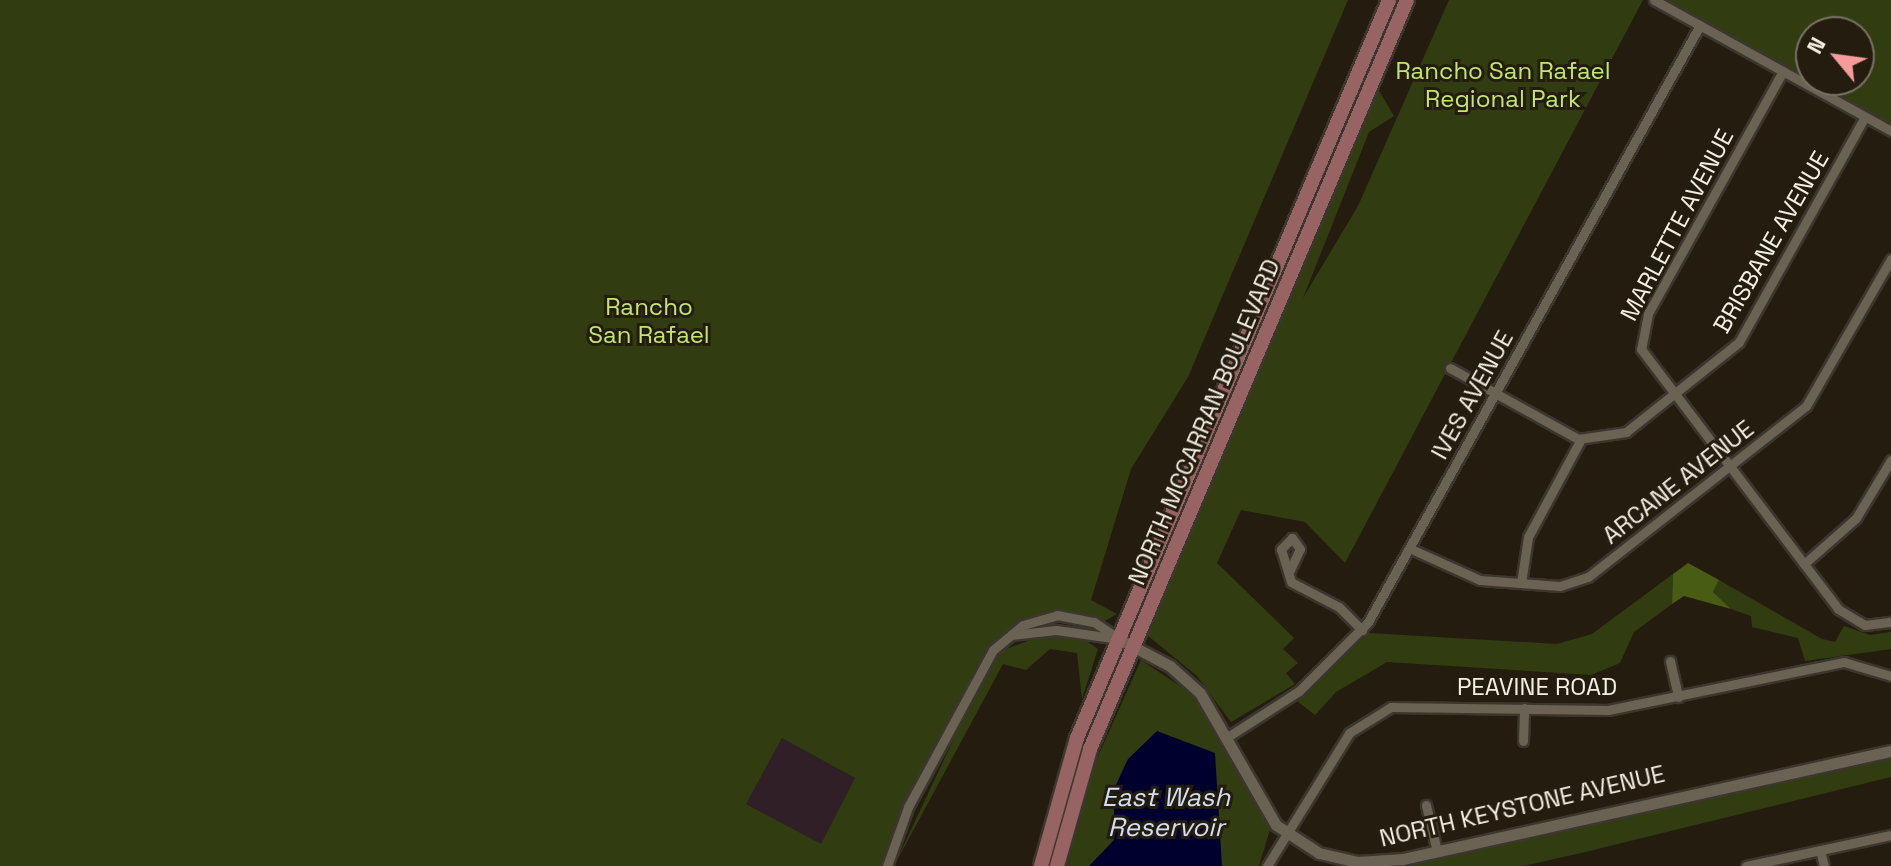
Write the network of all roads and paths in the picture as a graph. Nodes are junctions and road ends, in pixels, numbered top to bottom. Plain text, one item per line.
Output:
1 (1389, 0) edge
2 (1407, 0) edge
3 (1654, 0) edge
4 (1700, 25) junction
5 (1783, 71) junction
6 (1865, 117) junction
7 (1891, 131) edge
8 (1305, 200) junction
9 (1319, 207) junction
10 (1891, 259) edge
11 (1450, 368) dead end
12 (1496, 394) junction
13 (1673, 396) junction
14 (1581, 439) junction
15 (1891, 460) edge
16 (1729, 468) junction
17 (1409, 548) junction
18 (1804, 564) junction
19 (1290, 570) dead end
20 (1521, 583) junction
21 (1891, 622) edge
22 (1362, 630) junction
23 (1011, 635) junction
24 (1119, 639) junction
25 (1134, 646) junction
26 (1670, 661) dead end
27 (1891, 676) edge
28 (1678, 697) junction
29 (1524, 708) junction
30 (1226, 738) junction
31 (1523, 741) dead end
32 (1891, 751) edge
33 (1426, 805) dead end
34 (1285, 832) junction
35 (1891, 835) edge
36 (1820, 850) junction
37 (1437, 851) junction
38 (887, 866) edge
39 (1041, 866) edge
40 (1057, 866) edge
41 (1267, 866) edge
42 (1746, 866) edge
43 (1824, 866) edge

1 - 8 main road, NORTH MCCARRAN BOULEVARD
2 - 9 main road, NORTH MCCARRAN BOULEVARD
3 - 4 street
4 - 5 street
4 - 12 street, IVES AVENUE
5 - 6 street
5 - 13 street, MARLETTE AVENUE
6 - 7 street
6 - 13 street, BRISBANE AVENUE
8 - 9 main road
8 - 24 main road, NORTH MCCARRAN BOULEVARD
9 - 25 main road, NORTH MCCARRAN BOULEVARD
10 - 16 street, ARCANE AVENUE
11 - 12 street
12 - 14 street
12 - 17 street, IVES AVENUE
13 - 14 street, BRISBANE AVENUE
13 - 16 street, MARLETTE AVENUE
14 - 20 street
15 - 18 street
16 - 18 street, MARLETTE AVENUE
16 - 20 street, ARCANE AVENUE
17 - 20 street, ARCANE AVENUE
17 - 22 street, IVES AVENUE
18 - 21 street, MARLETTE AVENUE
19 - 22 street
22 - 30 street, IVES AVENUE
23 - 24 street
23 - 24 street
23 - 38 street
24 - 25 street, NORTH KEYSTONE AVENUE
24 - 39 main road, NORTH MCCARRAN BOULEVARD
25 - 30 street, NORTH KEYSTONE AVENUE
25 - 40 main road, NORTH MCCARRAN BOULEVARD
26 - 28 street
27 - 28 street, PEAVINE ROAD
28 - 29 street, PEAVINE ROAD
29 - 31 street
29 - 34 street, PEAVINE ROAD
30 - 34 street, NORTH KEYSTONE AVENUE
32 - 37 street, NORTH KEYSTONE AVENUE
33 - 37 street
34 - 37 street, NORTH KEYSTONE AVENUE
34 - 41 street, PEAVINE ROAD
35 - 36 street
36 - 42 street
36 - 43 street

